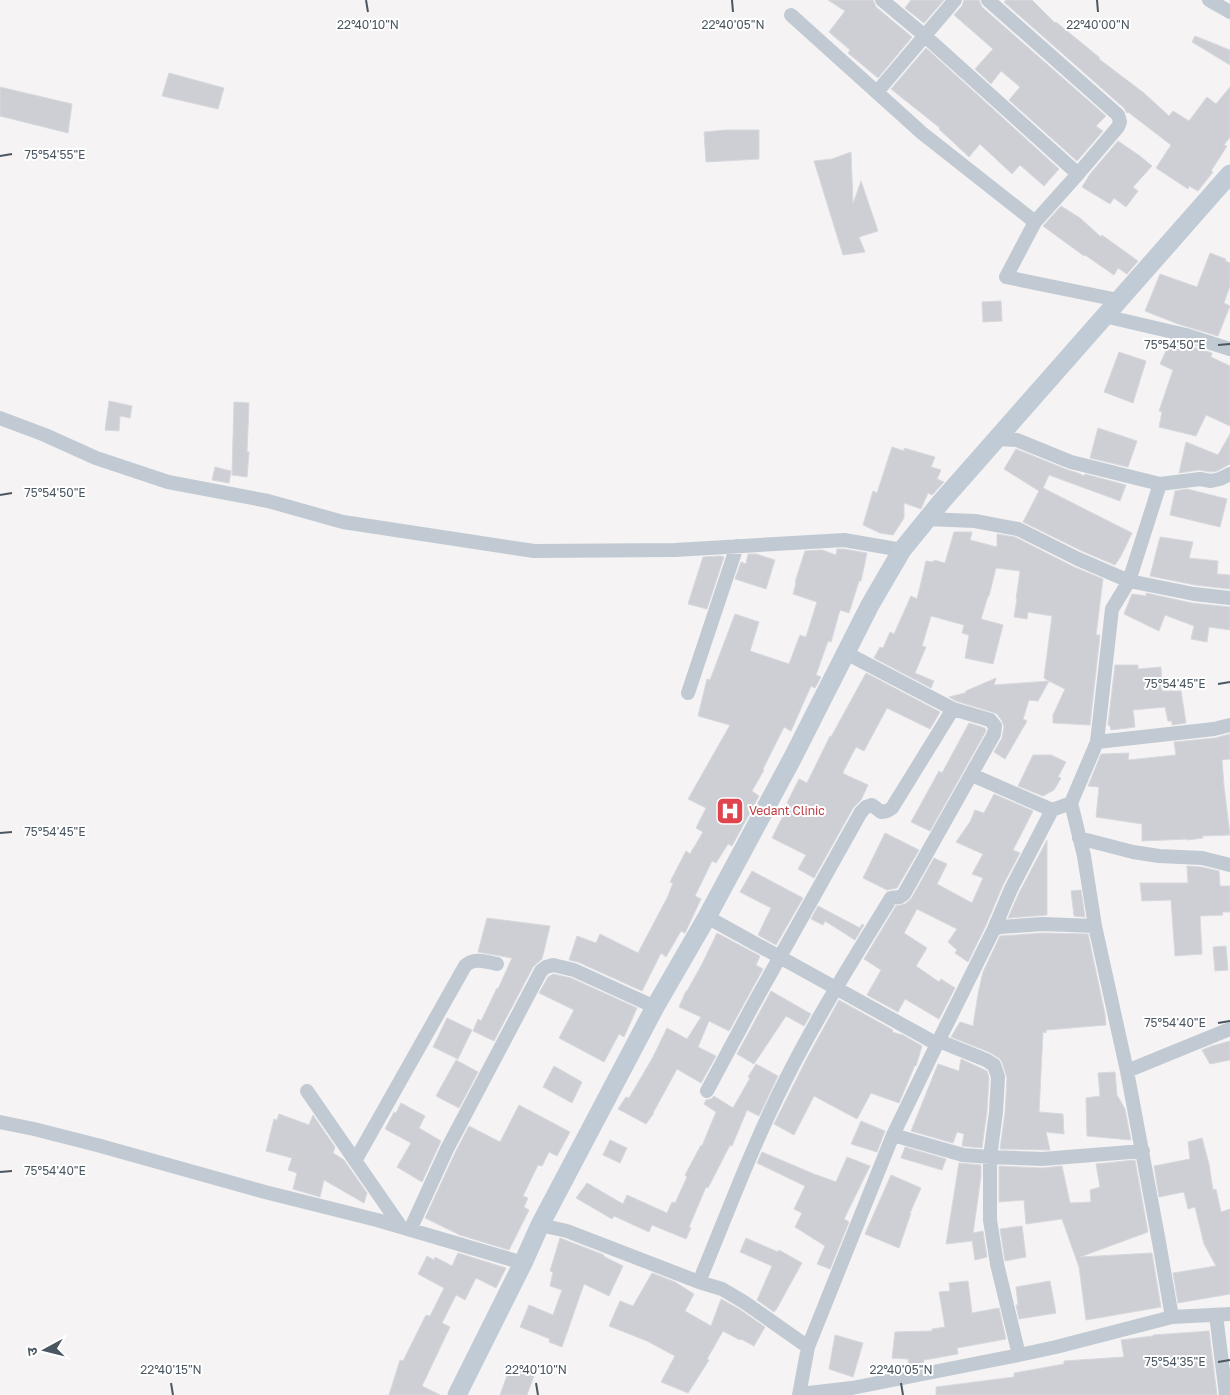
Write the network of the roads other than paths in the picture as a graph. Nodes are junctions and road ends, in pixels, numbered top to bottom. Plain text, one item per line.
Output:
1 (882, 0) edge
2 (955, 0) edge
3 (988, 0) edge
4 (1209, 0) edge
5 (1230, 12) edge
6 (791, 15) dead end
7 (925, 36) junction
8 (877, 92) junction
9 (1078, 174) junction
10 (1230, 174) edge
11 (1035, 222) junction
12 (1118, 300) junction
13 (1104, 316) junction
14 (1230, 349) edge
15 (0, 418) edge
16 (996, 439) junction
17 (1230, 474) edge
18 (1160, 484) junction
19 (926, 519) junction
20 (737, 546) junction
21 (902, 550) junction
22 (1129, 581) junction
23 (1230, 598) edge
24 (846, 653) junction
25 (688, 693) dead end
26 (953, 709) junction
27 (1230, 725) edge
28 (1098, 742) junction
29 (972, 774) junction
30 (1071, 803) junction
31 (1052, 810) junction
32 (1079, 838) junction
33 (1230, 865) edge
34 (707, 917) junction
35 (1096, 926) junction
36 (994, 929) junction
37 (780, 957) junction
38 (497, 964) dead end
39 (836, 988) junction
40 (655, 1007) junction
41 (1230, 1029) edge
42 (938, 1043) junction
43 (1127, 1071) junction
44 (307, 1091) dead end
45 (708, 1092) dead end
46 (0, 1122) edge
47 (893, 1134) junction
48 (1142, 1151) junction
49 (990, 1157) junction
50 (355, 1161) junction
51 (540, 1226) junction
52 (405, 1228) junction
53 (523, 1263) junction
54 (699, 1282) junction
55 (1230, 1314) edge
56 (1216, 1315) junction
57 (1172, 1317) junction
58 (808, 1347) junction
59 (1019, 1355) junction
60 (800, 1394) edge
61 (457, 1395) edge
62 (1226, 1395) edge

1 - 7 street
2 - 7 street
3 - 9 street
4 - 5 street
6 - 8 street
7 - 8 street
7 - 9 street
8 - 11 street
9 - 11 street
10 - 12 main road
11 - 12 street
12 - 13 main road
13 - 14 street
13 - 16 main road
15 - 20 street
16 - 18 street
16 - 19 main road
17 - 18 street
18 - 22 street
19 - 21 main road
19 - 22 street
20 - 21 street
20 - 25 street
21 - 24 main road
22 - 23 street
22 - 28 street
24 - 26 street
24 - 34 main road
26 - 29 street
26 - 37 street
27 - 28 street
28 - 30 street
29 - 31 street
29 - 39 street
30 - 31 street
30 - 32 street
31 - 36 street
32 - 33 street
32 - 35 street
34 - 37 street
34 - 40 main road
35 - 36 street
35 - 43 street
36 - 42 street
37 - 39 street
37 - 45 street
38 - 50 street
39 - 42 street
39 - 54 street
40 - 51 main road
40 - 52 street
41 - 43 street
42 - 47 street
42 - 49 street
43 - 48 street
44 - 50 street
46 - 52 street
47 - 49 street
47 - 58 street
48 - 49 street
48 - 57 street
49 - 59 street
50 - 52 street
51 - 53 main road
51 - 54 street
52 - 53 street
53 - 61 main road
54 - 58 street
55 - 56 street
56 - 57 street
56 - 62 street
57 - 59 street
58 - 60 street
59 - 60 street

